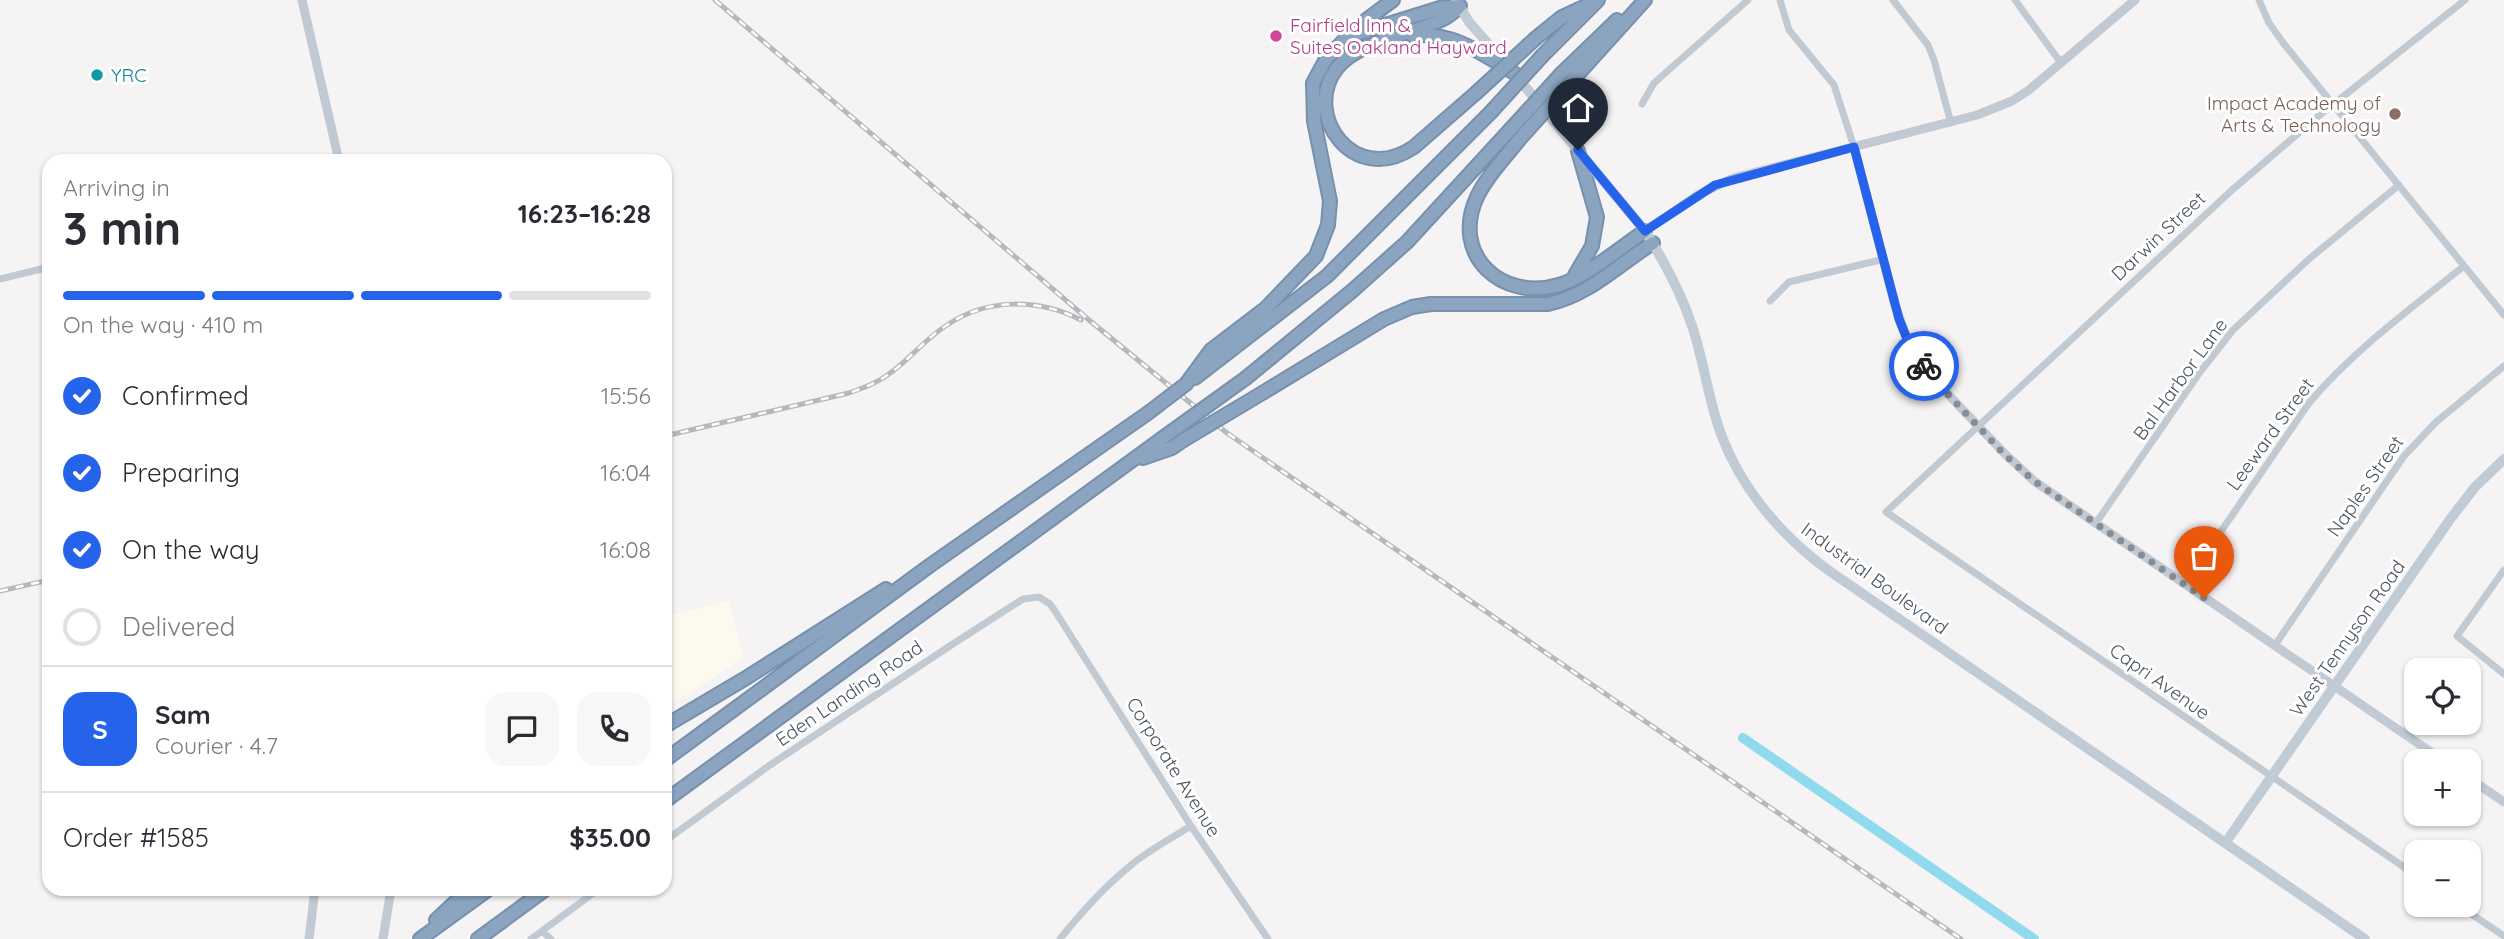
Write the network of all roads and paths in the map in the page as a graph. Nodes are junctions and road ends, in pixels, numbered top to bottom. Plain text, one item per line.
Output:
1 (302, 0) edge
2 (1393, 0) edge
3 (1598, 0) edge
4 (1638, 0) edge
5 (1645, 0) edge
6 (1748, 0) edge
7 (1780, 0) edge
8 (1893, 0) edge
9 (2015, 0) edge
10 (2135, 0) edge
11 (2259, 0) edge
12 (2465, 0) edge
13 (1462, 2) edge
14 (1350, 36) junction
15 (1391, 39) junction
16 (2061, 63) junction
17 (1514, 73) junction
18 (1567, 78) junction
19 (1642, 104) dead end
20 (2333, 105) junction
21 (1951, 123) junction
22 (1513, 136) junction
23 (1854, 147) junction
24 (1578, 150) junction
25 (337, 154) edge
26 (2399, 185) junction
27 (1645, 231) junction
28 (1653, 243) junction
29 (1884, 259) junction
30 (2464, 266) junction
31 (42, 269) edge
32 (0, 279) edge
33 (1573, 279) junction
34 (1770, 301) dead end
35 (2504, 315) edge
36 (1217, 355) junction
37 (2504, 366) edge
38 (1977, 424) junction
39 (2504, 459) edge
40 (1127, 464) junction
41 (1886, 512) joint
42 (2096, 523) junction
43 (932, 564) junction
44 (2504, 570) edge
45 (2185, 584) junction
46 (1055, 611) joint
47 (2274, 645) junction
48 (2504, 674) edge
49 (2334, 687) junction
50 (672, 722) edge
51 (2426, 749) edge
52 (672, 755) edge
53 (2271, 777) junction
54 (2481, 786) edge
55 (672, 796) edge
56 (2504, 802) edge
57 (1191, 826) junction
58 (672, 836) edge
59 (2226, 842) junction
60 (2404, 867) edge
61 (314, 896) edge
62 (390, 896) edge
63 (461, 896) edge
64 (479, 896) edge
65 (536, 896) edge
66 (590, 896) edge
67 (2476, 917) edge
68 (542, 931) junction
69 (2504, 936) edge
70 (309, 939) edge
71 (383, 939) edge
72 (415, 939) edge
73 (421, 939) edge
74 (478, 939) edge
75 (531, 939) edge
76 (551, 939) edge
77 (1060, 939) edge
78 (1268, 939) edge
79 (2365, 939) edge

1 - 25 street
2 - 14 highway
3 - 15 highway, bridge
3 - 36 highway, bridge
4 - 18 highway
5 - 18 highway
6 - 19 street
7 - 23 street
8 - 21 street
9 - 16 street
10 - 16 street
11 - 20 street
12 - 20 street, Darwin Street
13 - 14 highway
13 - 15 highway
13 - 17 main road, Industrial Boulevard
14 - 36 highway
15 - 17 highway
16 - 21 street
17 - 24 main road, Industrial Boulevard
18 - 22 highway, bridge
20 - 26 street
20 - 38 street, Darwin Street
21 - 23 street
22 - 33 highway
22 - 40 highway, bridge
23 - 27 street
23 - 29 street
24 - 27 main road, Industrial Boulevard
24 - 33 highway
26 - 30 street
26 - 42 street, Bal Harbor Lane
27 - 28 main road, Industrial Boulevard
27 - 33 highway
28 - 40 highway, bridge
28 - 59 main road, Industrial Boulevard
29 - 34 street
29 - 38 street
30 - 35 street
30 - 45 street, Leeward Street
31 - 32 street
36 - 43 highway, bridge
37 - 47 street, Naples Street
38 - 41 street, Darwin Street
38 - 42 street
39 - 49 main road, West Tennyson Road
40 - 55 highway
41 - 53 street, Capri Avenue
42 - 45 street
43 - 50 highway
43 - 52 highway
44 - 48 street
45 - 47 street
46 - 57 street, Corporate Avenue
46 - 58 street, Eden Landing Road
47 - 49 street
49 - 51 street
49 - 53 main road, West Tennyson Road
53 - 59 main road, West Tennyson Road
53 - 60 street, Capri Avenue
54 - 56 street
57 - 77 street
57 - 78 street, Corporate Avenue
59 - 79 main road, Industrial Boulevard
61 - 70 street
62 - 71 street
63 - 72 highway
64 - 73 highway
65 - 74 highway
66 - 68 street
67 - 69 street
68 - 75 street
68 - 76 street

